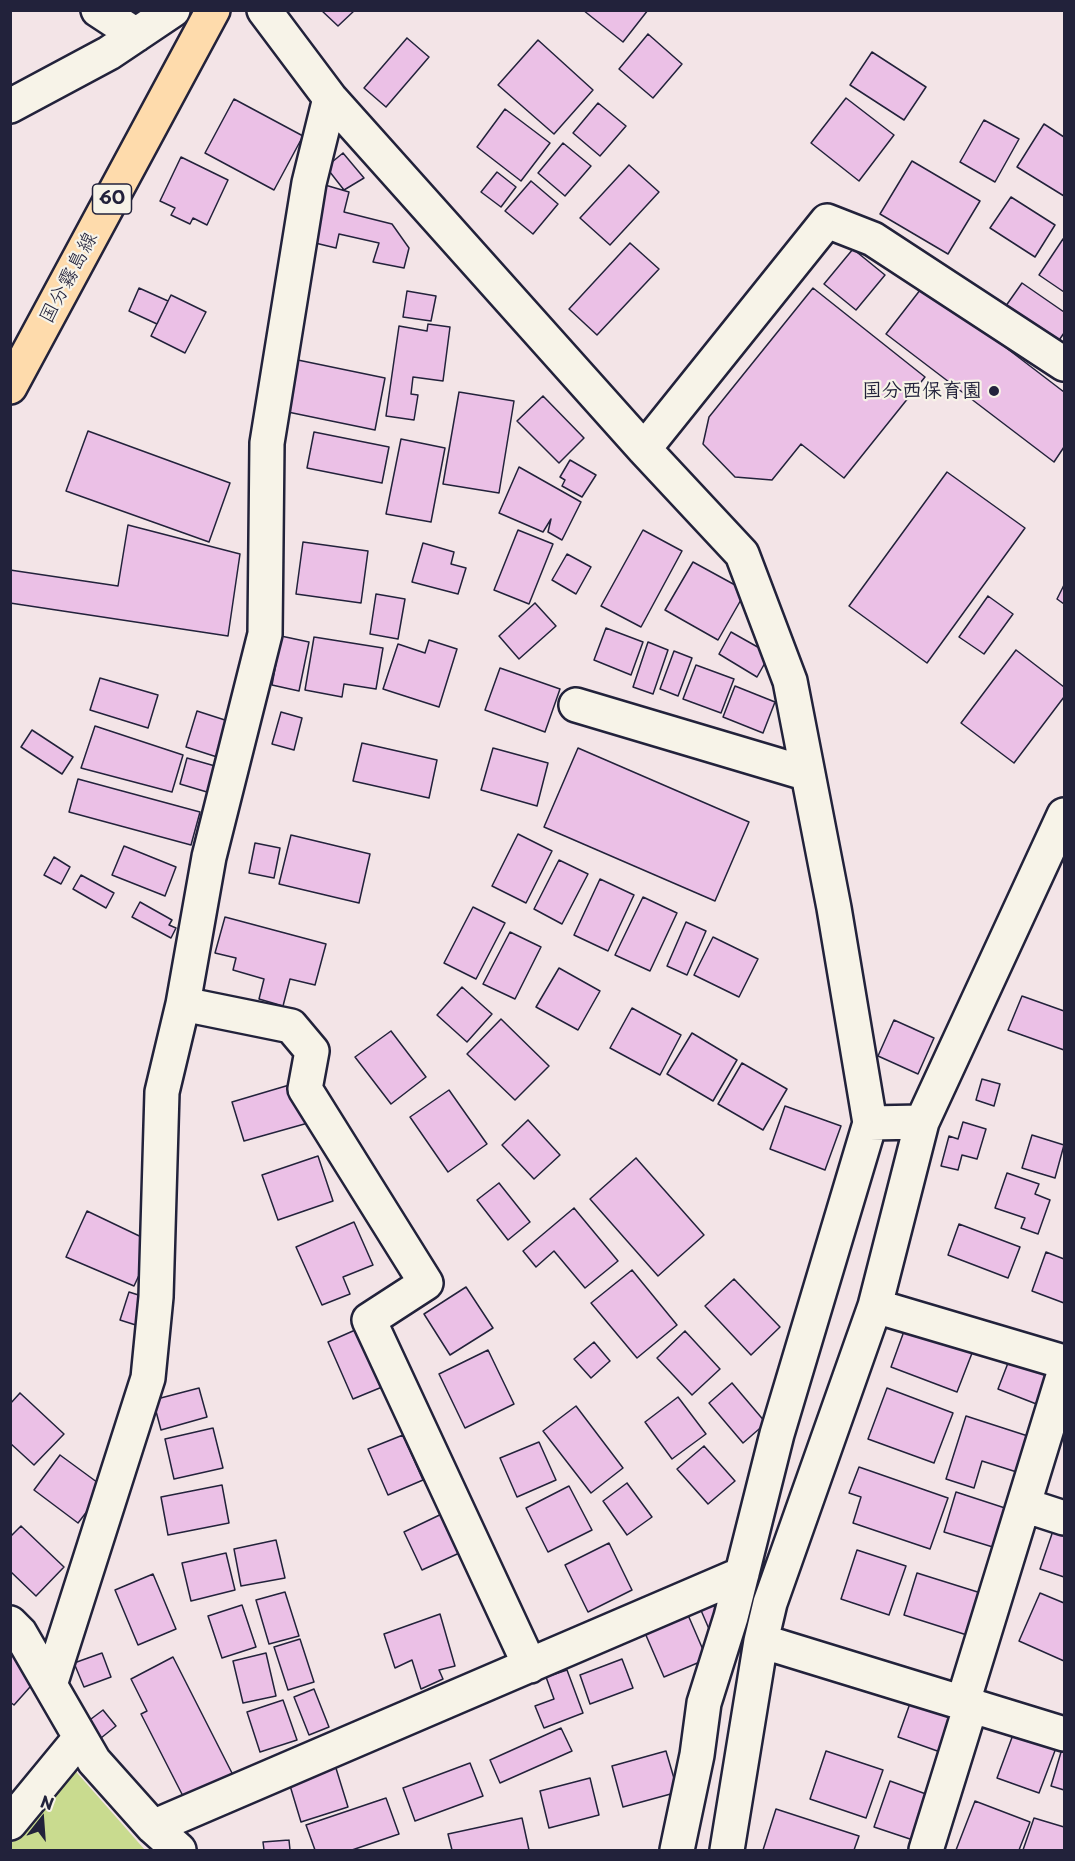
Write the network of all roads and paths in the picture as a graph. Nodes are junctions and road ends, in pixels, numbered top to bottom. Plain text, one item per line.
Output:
1 (98, 10) edge
2 (173, 10) edge
3 (213, 10) edge
4 (264, 10) edge
5 (136, 35) junction
6 (330, 98) junction
7 (10, 106) edge
8 (1065, 364) edge
9 (10, 387) edge
10 (644, 449) junction
11 (576, 705) dead end
12 (808, 774) junction
13 (1065, 815) edge
14 (183, 1004) junction
15 (922, 1122) junction
16 (870, 1123) junction
17 (875, 1306) junction
18 (1065, 1362) edge
19 (1065, 1373) edge
20 (1024, 1505) junction
21 (1065, 1518) edge
22 (742, 1574) junction
23 (10, 1623) edge
24 (761, 1641) junction
25 (530, 1666) junction
26 (50, 1685) junction
27 (967, 1704) junction
28 (1065, 1734) edge
29 (80, 1738) junction
30 (10, 1823) edge
31 (153, 1827) junction
32 (179, 1851) edge
33 (677, 1851) edge
34 (727, 1851) edge
35 (926, 1851) edge

1 - 5 street
2 - 5 street
3 - 9 main road, 国分霧島線 / 60
4 - 6 street
5 - 7 street
6 - 10 street
6 - 14 street
8 - 10 street
10 - 12 street
11 - 12 street
12 - 16 street
13 - 15 street
14 - 25 street
14 - 26 street
15 - 16 street
15 - 17 street
16 - 22 street
17 - 18 street
17 - 24 street
19 - 20 street
20 - 21 street
20 - 27 street
22 - 25 street
22 - 33 street
23 - 26 street
24 - 27 street
24 - 34 street
25 - 31 street
26 - 29 street
27 - 28 street
27 - 35 street
29 - 30 street
29 - 31 street
31 - 32 street

